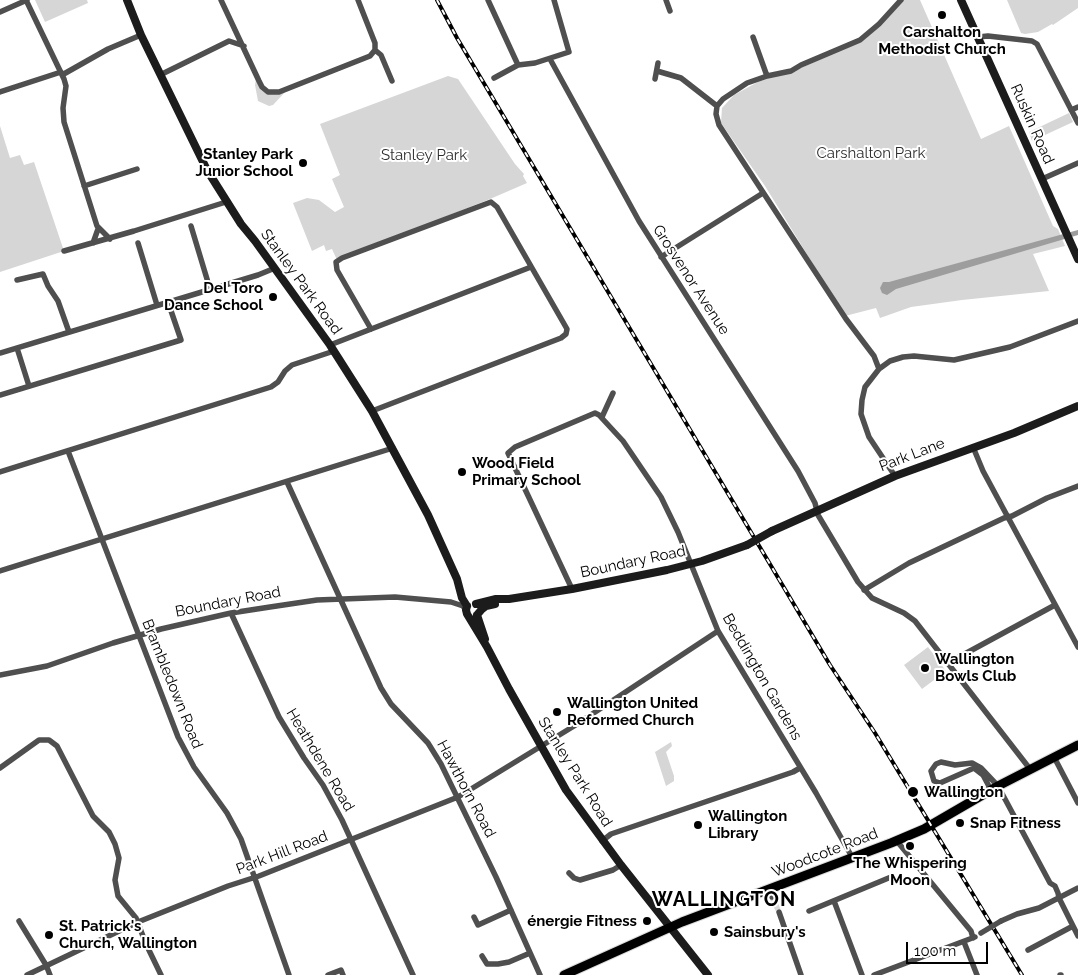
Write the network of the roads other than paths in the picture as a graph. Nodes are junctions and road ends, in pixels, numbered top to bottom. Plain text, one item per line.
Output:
1 (27, 0) edge
2 (127, 0) edge
3 (221, 0) edge
4 (358, 0) edge
5 (488, 0) edge
6 (554, 0) edge
7 (666, 0) edge
8 (901, 0) edge
9 (961, 0) edge
10 (670, 11) dead end
11 (0, 12) edge
12 (234, 27) junction
13 (141, 35) junction
14 (753, 37) dead end
15 (978, 37) junction
16 (228, 41) junction
17 (244, 46) junction
18 (375, 50) junction
19 (550, 59) junction
20 (658, 63) dead end
21 (518, 65) junction
22 (657, 71) junction
23 (61, 73) junction
24 (160, 75) junction
25 (767, 76) junction
26 (494, 78) dead end
27 (655, 79) dead end
28 (392, 81) dead end
29 (0, 92) edge
30 (717, 106) junction
31 (1078, 106) edge
32 (1071, 110) junction
33 (1078, 123) edge
34 (1078, 163) edge
35 (137, 169) dead end
36 (1042, 179) junction
37 (84, 186) junction
38 (763, 193) junction
39 (226, 202) junction
40 (191, 226) dead end
41 (98, 229) junction
42 (110, 239) junction
43 (138, 242) dead end
44 (93, 244) junction
45 (64, 251) dead end
46 (661, 257) junction
47 (1078, 259) edge
48 (532, 267) junction
49 (275, 268) junction
50 (17, 280) dead end
51 (210, 289) junction
52 (168, 302) junction
53 (157, 305) junction
54 (1078, 321) edge
55 (371, 329) junction
56 (69, 332) junction
57 (18, 348) junction
58 (332, 348) junction
59 (0, 353) edge
60 (874, 356) junction
61 (890, 361) junction
62 (879, 369) junction
63 (29, 386) junction
64 (613, 393) dead end
65 (0, 395) edge
66 (1078, 406) edge
67 (372, 412) junction
68 (602, 417) junction
69 (393, 448) junction
70 (973, 448) junction
71 (68, 451) junction
72 (0, 472) edge
73 (895, 476) junction
74 (287, 482) junction
75 (1078, 486) edge
76 (817, 510) junction
77 (1008, 518) junction
78 (759, 539) joint
79 (101, 540) junction
80 (691, 564) junction
81 (0, 571) edge
82 (572, 589) junction
83 (864, 590) junction
84 (342, 599) junction
85 (1055, 605) junction
86 (472, 609) junction
87 (230, 613) junction
88 (718, 631) junction
89 (138, 635) junction
90 (1078, 648) edge
91 (948, 663) junction
92 (0, 675) edge
93 (1078, 745) edge
94 (541, 747) junction
95 (1054, 757) junction
96 (0, 768) edge
97 (800, 768) junction
98 (1030, 769) junction
99 (994, 788) junction
100 (458, 796) junction
101 (1078, 803) edge
102 (351, 840) junction
103 (896, 840) junction
104 (602, 841) junction
105 (852, 857) junction
106 (621, 865) junction
107 (569, 873) dead end
108 (254, 877) junction
109 (890, 878) dead end
110 (1078, 888) edge
111 (1059, 898) junction
112 (834, 901) junction
113 (512, 910) junction
114 (809, 911) dead end
115 (779, 912) tunnel mouth
116 (474, 916) dead end
117 (19, 920) dead end
118 (138, 922) junction
119 (1073, 926) junction
120 (672, 927) junction
121 (1078, 936) edge
122 (973, 938) junction
123 (964, 942) junction
124 (1028, 950) dead end
125 (530, 953) junction
126 (482, 956) dead end
127 (46, 965) junction
128 (27, 975) edge
129 (50, 975) edge
130 (161, 975) edge
131 (289, 975) edge
132 (328, 975) edge
133 (342, 975) edge
134 (413, 975) edge
135 (540, 975) edge
136 (564, 975) edge
137 (708, 975) edge
138 (801, 975) edge
139 (862, 975) edge
140 (874, 975) edge
141 (977, 975) edge

1 - 11 street
1 - 23 street
2 - 13 main road, Stanley Park Road
3 - 12 street
4 - 18 street
5 - 21 street
6 - 19 street
7 - 10 street
8 - 25 street
9 - 15 main road, Ruskin Road
12 - 16 street
12 - 17 street
13 - 23 street
13 - 24 main road, Stanley Park Road
14 - 25 street
15 - 32 street
15 - 36 main road, Ruskin Road
16 - 17 street
16 - 24 street
17 - 18 street
18 - 28 street
19 - 21 street
19 - 46 street, Grosvenor Avenue
20 - 22 street
21 - 26 street
22 - 27 street
22 - 30 street
23 - 29 street
23 - 37 street
24 - 39 main road, Stanley Park Road
25 - 30 street
30 - 38 street
31 - 32 street
32 - 33 street
34 - 36 street
35 - 37 street
36 - 47 main road, Ruskin Road
37 - 41 street
38 - 46 street
38 - 60 street
39 - 42 street
39 - 49 main road, Stanley Park Road
40 - 51 street
41 - 42 street
41 - 44 street
42 - 44 street
43 - 53 street
44 - 45 street
46 - 76 street, Grosvenor Avenue
48 - 55 street
48 - 55 street
48 - 67 street
49 - 51 street
49 - 58 main road, Stanley Park Road
50 - 56 street
51 - 52 street
52 - 53 street
52 - 63 street
53 - 56 street
54 - 61 street
55 - 58 street
56 - 57 street
57 - 59 street
57 - 63 street
58 - 67 main road, Stanley Park Road
58 - 71 street
60 - 61 street
60 - 62 street
61 - 62 street
62 - 73 street
63 - 65 street
64 - 68 street
66 - 70 main road, Park Lane
67 - 69 main road, Stanley Park Road
68 - 80 street, Beddington Gardens
68 - 82 street
69 - 74 street
69 - 86 main road, Stanley Park Road
70 - 73 main road, Park Lane
70 - 77 street
71 - 72 street
71 - 79 street, Brambledown Road
73 - 76 main road, Park Lane
74 - 79 street
74 - 84 street, Hawthorn Road
75 - 77 street
76 - 78 main road, Park Lane, bridge
76 - 83 street, Grosvenor Avenue
77 - 83 street
77 - 85 street
78 - 80 main road, Boundary Road, bridge
79 - 81 street
79 - 89 street, Brambledown Road
80 - 82 main road, Boundary Road
80 - 88 street, Beddington Gardens
82 - 86 main road, Boundary Road
83 - 91 street
84 - 86 street, Boundary Road
84 - 87 street, Boundary Road
84 - 100 street, Hawthorn Road
85 - 90 street
85 - 91 street
86 - 94 main road, Stanley Park Road
87 - 89 street, Boundary Road
87 - 102 street, Heathdene Road
88 - 94 street, Park Hill Road
88 - 97 street, Beddington Gardens
89 - 92 street, Boundary Road
89 - 108 street, Brambledown Road
91 - 98 street
93 - 95 main road, Woodcote Road
94 - 100 street, Park Hill Road
94 - 104 main road, Stanley Park Road
95 - 98 main road, Woodcote Road
95 - 101 street
96 - 118 street
97 - 104 street
97 - 105 street, Beddington Gardens
98 - 99 main road, Woodcote Road
99 - 99 street
99 - 103 main road, Woodcote Road
99 - 111 street
100 - 102 street, Park Hill Road
100 - 113 street, Hawthorn Road
102 - 108 street, Park Hill Road
102 - 134 street, Heathdene Road
103 - 105 main road, Woodcote Road
103 - 122 street
104 - 106 main road, Stanley Park Road
105 - 120 main road, Woodcote Road
106 - 107 street
106 - 120 main road, Stanley Park Road
108 - 118 street, Park Hill Road
108 - 131 street, Brambledown Road
109 - 112 street
110 - 111 street
111 - 119 street
111 - 122 street, bridge
112 - 114 street
112 - 139 street
113 - 116 street
113 - 125 street, Hawthorn Road
115 - 138 street
117 - 127 street
118 - 127 street, Park Hill Road
118 - 130 street
119 - 121 street
119 - 124 street
120 - 136 main road, Woodcote Road
120 - 137 main road, Stanley Park Road
122 - 123 street
123 - 140 street
123 - 141 street
125 - 126 street
125 - 135 street, Hawthorn Road
127 - 128 street, Park Hill Road
127 - 129 street
132 - 133 street

